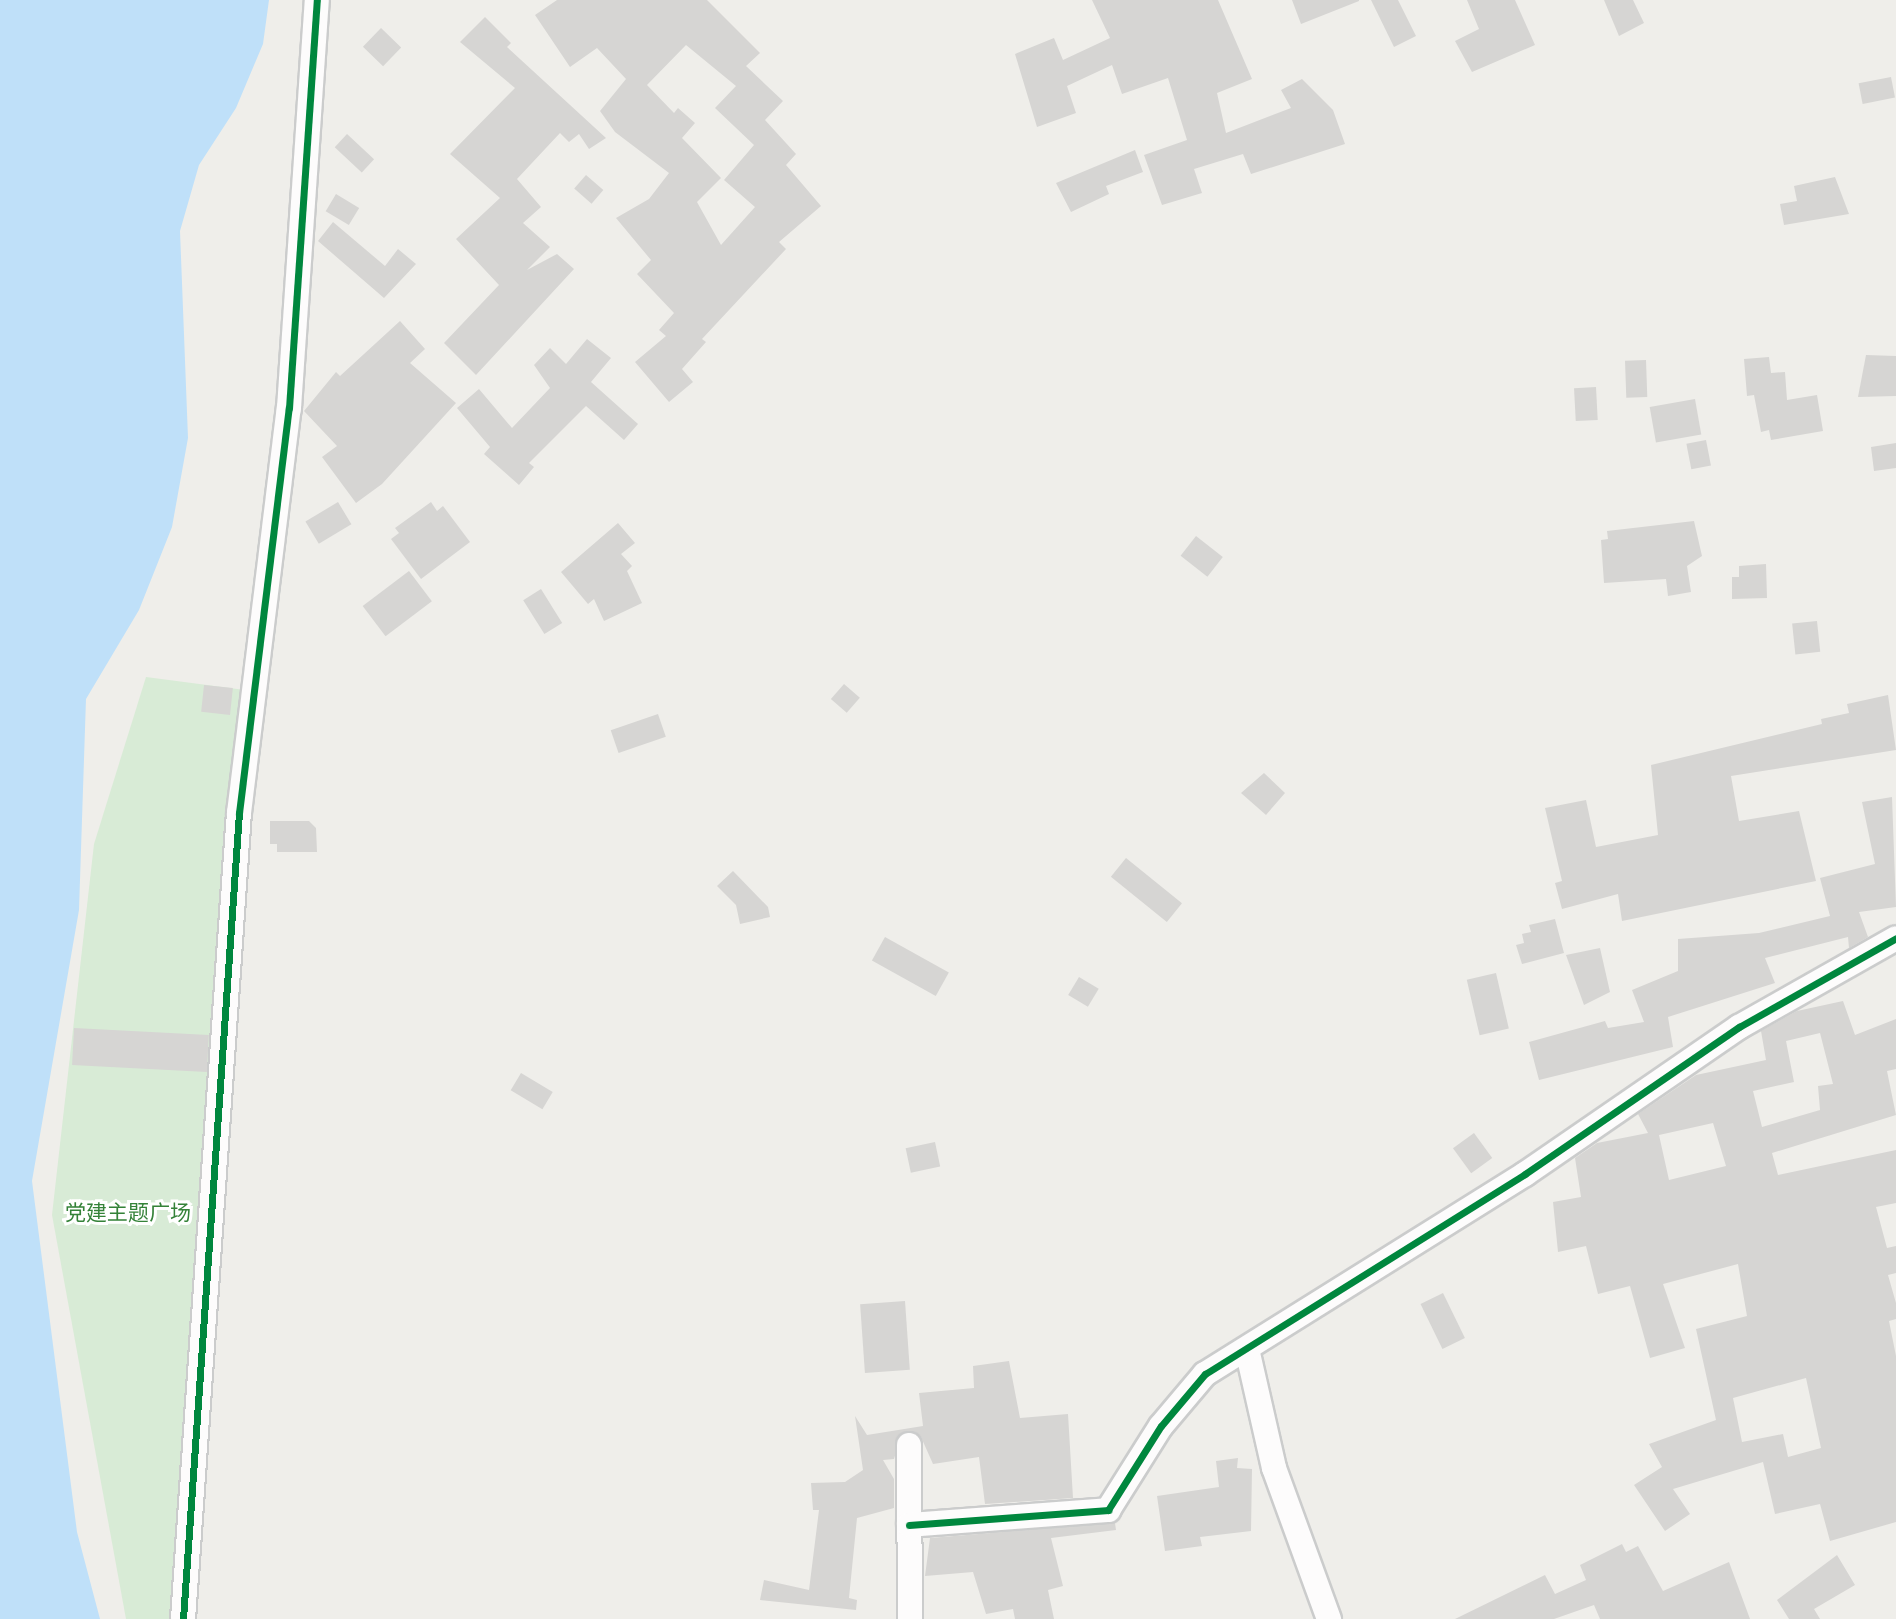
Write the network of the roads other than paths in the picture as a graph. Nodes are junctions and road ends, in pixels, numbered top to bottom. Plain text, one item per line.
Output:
1 (317, 0) edge
2 (1896, 938) edge
3 (1247, 1349) junction
4 (909, 1445) dead end
5 (909, 1525) junction
6 (183, 1619) edge
7 (910, 1619) edge
8 (1329, 1619) edge

1 - 6 street
2 - 3 street
3 - 5 street
3 - 8 street
4 - 5 street
5 - 7 street

